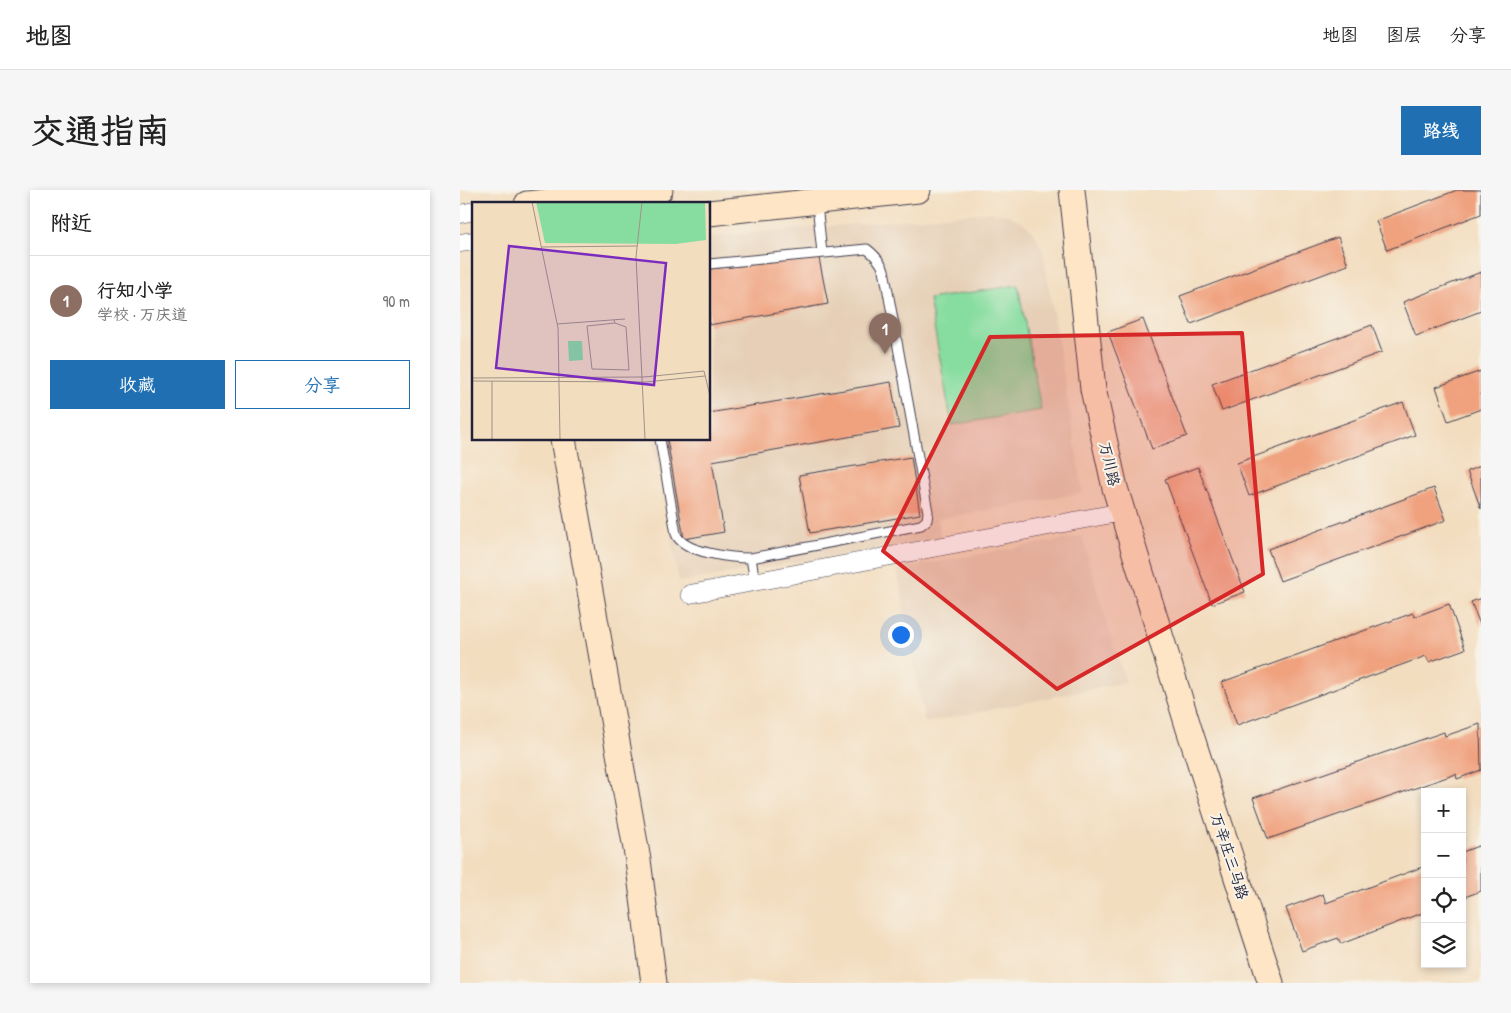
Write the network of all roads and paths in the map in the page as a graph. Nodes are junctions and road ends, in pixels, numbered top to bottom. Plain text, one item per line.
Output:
1 (660, 190) edge
2 (918, 190) edge
3 (1072, 190) edge
4 (817, 201) junction
5 (546, 202) edge
6 (710, 213) edge
7 (822, 253) junction
8 (710, 264) edge
9 (563, 440) edge
10 (660, 440) edge
11 (1122, 512) junction
12 (751, 558) junction
13 (755, 582) junction
14 (690, 594) dead end
15 (1188, 729) joint
16 (654, 983) edge
17 (1270, 983) edge

1 - 5 street
2 - 4 street
3 - 11 street, 万川路
4 - 6 street
4 - 7 lane
7 - 8 lane
7 - 12 lane
9 - 16 street
10 - 12 lane
11 - 13 street
11 - 15 street, 万川路
12 - 13 lane
13 - 14 street
15 - 17 street, 万辛庄三马路

